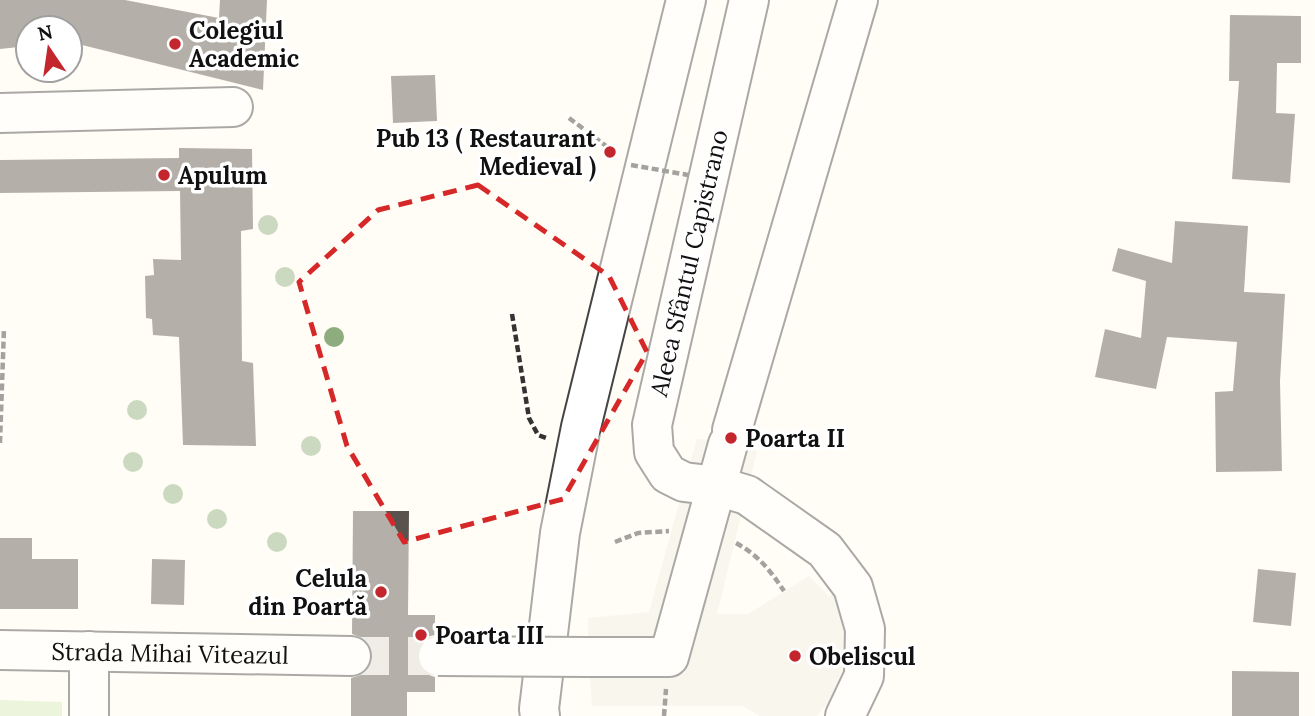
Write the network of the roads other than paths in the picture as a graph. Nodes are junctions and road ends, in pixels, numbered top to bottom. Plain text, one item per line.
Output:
1 (687, 0) edge
2 (749, 0) edge
3 (858, 0) edge
4 (233, 107) dead end
5 (0, 113) edge
6 (717, 486) junction
7 (0, 650) edge
8 (89, 651) junction
9 (345, 656) tunnel mouth
10 (436, 656) tunnel mouth
11 (89, 716) edge
12 (540, 716) edge
13 (845, 716) edge

1 - 12 street
2 - 6 street, Aleea Sfântul Capistrano
3 - 6 street
4 - 5 street
6 - 10 street, bridge
6 - 13 street, Aleea Sfântul Capistrano
7 - 8 street, Strada Mihai Viteazul
8 - 9 street, Strada Mihai Viteazul
8 - 11 street

